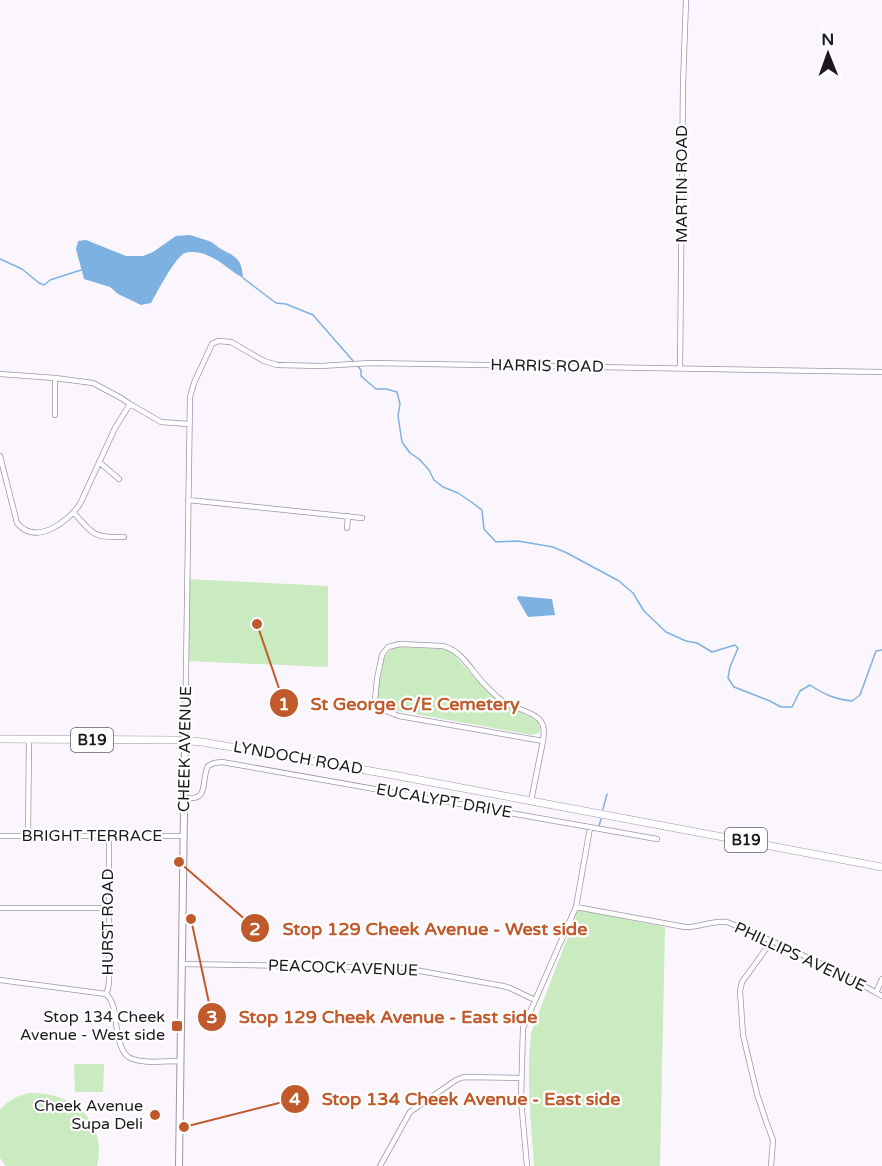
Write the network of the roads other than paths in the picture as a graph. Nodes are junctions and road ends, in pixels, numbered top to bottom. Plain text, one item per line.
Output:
1 (686, 0) edge
2 (215, 342) joint
3 (681, 368) junction
4 (882, 372) edge
5 (0, 374) edge
6 (55, 378) junction
7 (130, 404) junction
8 (54, 415) dead end
9 (189, 424) junction
10 (0, 456) edge
11 (99, 462) junction
12 (119, 479) dead end
13 (188, 500) junction
14 (74, 513) junction
15 (348, 516) junction
16 (362, 518) dead end
17 (347, 528) dead end
18 (124, 537) dead end
19 (0, 739) edge
20 (29, 740) junction
21 (185, 740) junction
22 (543, 741) junction
23 (184, 798) junction
24 (531, 801) junction
25 (590, 828) junction
26 (0, 836) edge
27 (28, 836) junction
28 (109, 836) junction
29 (184, 836) junction
30 (657, 839) dead end
31 (882, 867) edge
32 (576, 907) junction
33 (0, 908) edge
34 (109, 908) junction
35 (771, 942) junction
36 (183, 964) junction
37 (882, 979) edge
38 (0, 980) edge
39 (876, 993) junction
40 (106, 994) junction
41 (882, 996) edge
42 (535, 1000) junction
43 (181, 1061) junction
44 (521, 1078) junction
45 (179, 1166) edge
46 (380, 1166) edge
47 (527, 1166) edge
48 (771, 1166) edge

1 - 3 street, MARTIN ROAD
2 - 3 street, HARRIS ROAD
2 - 9 street, CHEEK AVENUE
3 - 4 street, HARRIS ROAD
5 - 6 street
6 - 7 street
6 - 8 street
7 - 9 street
7 - 11 street
9 - 13 street, CHEEK AVENUE
10 - 14 street
11 - 12 street
11 - 14 street
13 - 15 street
13 - 21 street, CHEEK AVENUE
14 - 18 street
15 - 16 street
15 - 17 street
19 - 20 main road, LYNDOCH ROAD / B19
20 - 21 main road, LYNDOCH ROAD / B19
20 - 27 street
21 - 23 street, CHEEK AVENUE
21 - 24 main road, LYNDOCH ROAD / B19
22 - 22 street
22 - 24 street
23 - 25 street, EUCALYPT DRIVE
23 - 29 street, CHEEK AVENUE
24 - 31 main road, LYNDOCH ROAD / B19
25 - 30 street, EUCALYPT DRIVE
25 - 32 street
26 - 27 street, BRIGHT TERRACE
27 - 28 street, BRIGHT TERRACE
28 - 29 street, BRIGHT TERRACE
28 - 34 street, HURST ROAD
29 - 36 street, CHEEK AVENUE
32 - 35 street, PHILLIPS AVENUE
32 - 42 street
33 - 34 street
34 - 40 street, HURST ROAD
35 - 39 street, PHILLIPS AVENUE
35 - 48 street
36 - 42 street, PEACOCK AVENUE
36 - 43 street, CHEEK AVENUE
37 - 39 street
38 - 40 street
39 - 41 street, PHILLIPS AVENUE
40 - 43 street, HURST ROAD
42 - 44 street
43 - 45 street, CHEEK AVENUE
44 - 46 street
44 - 47 street

